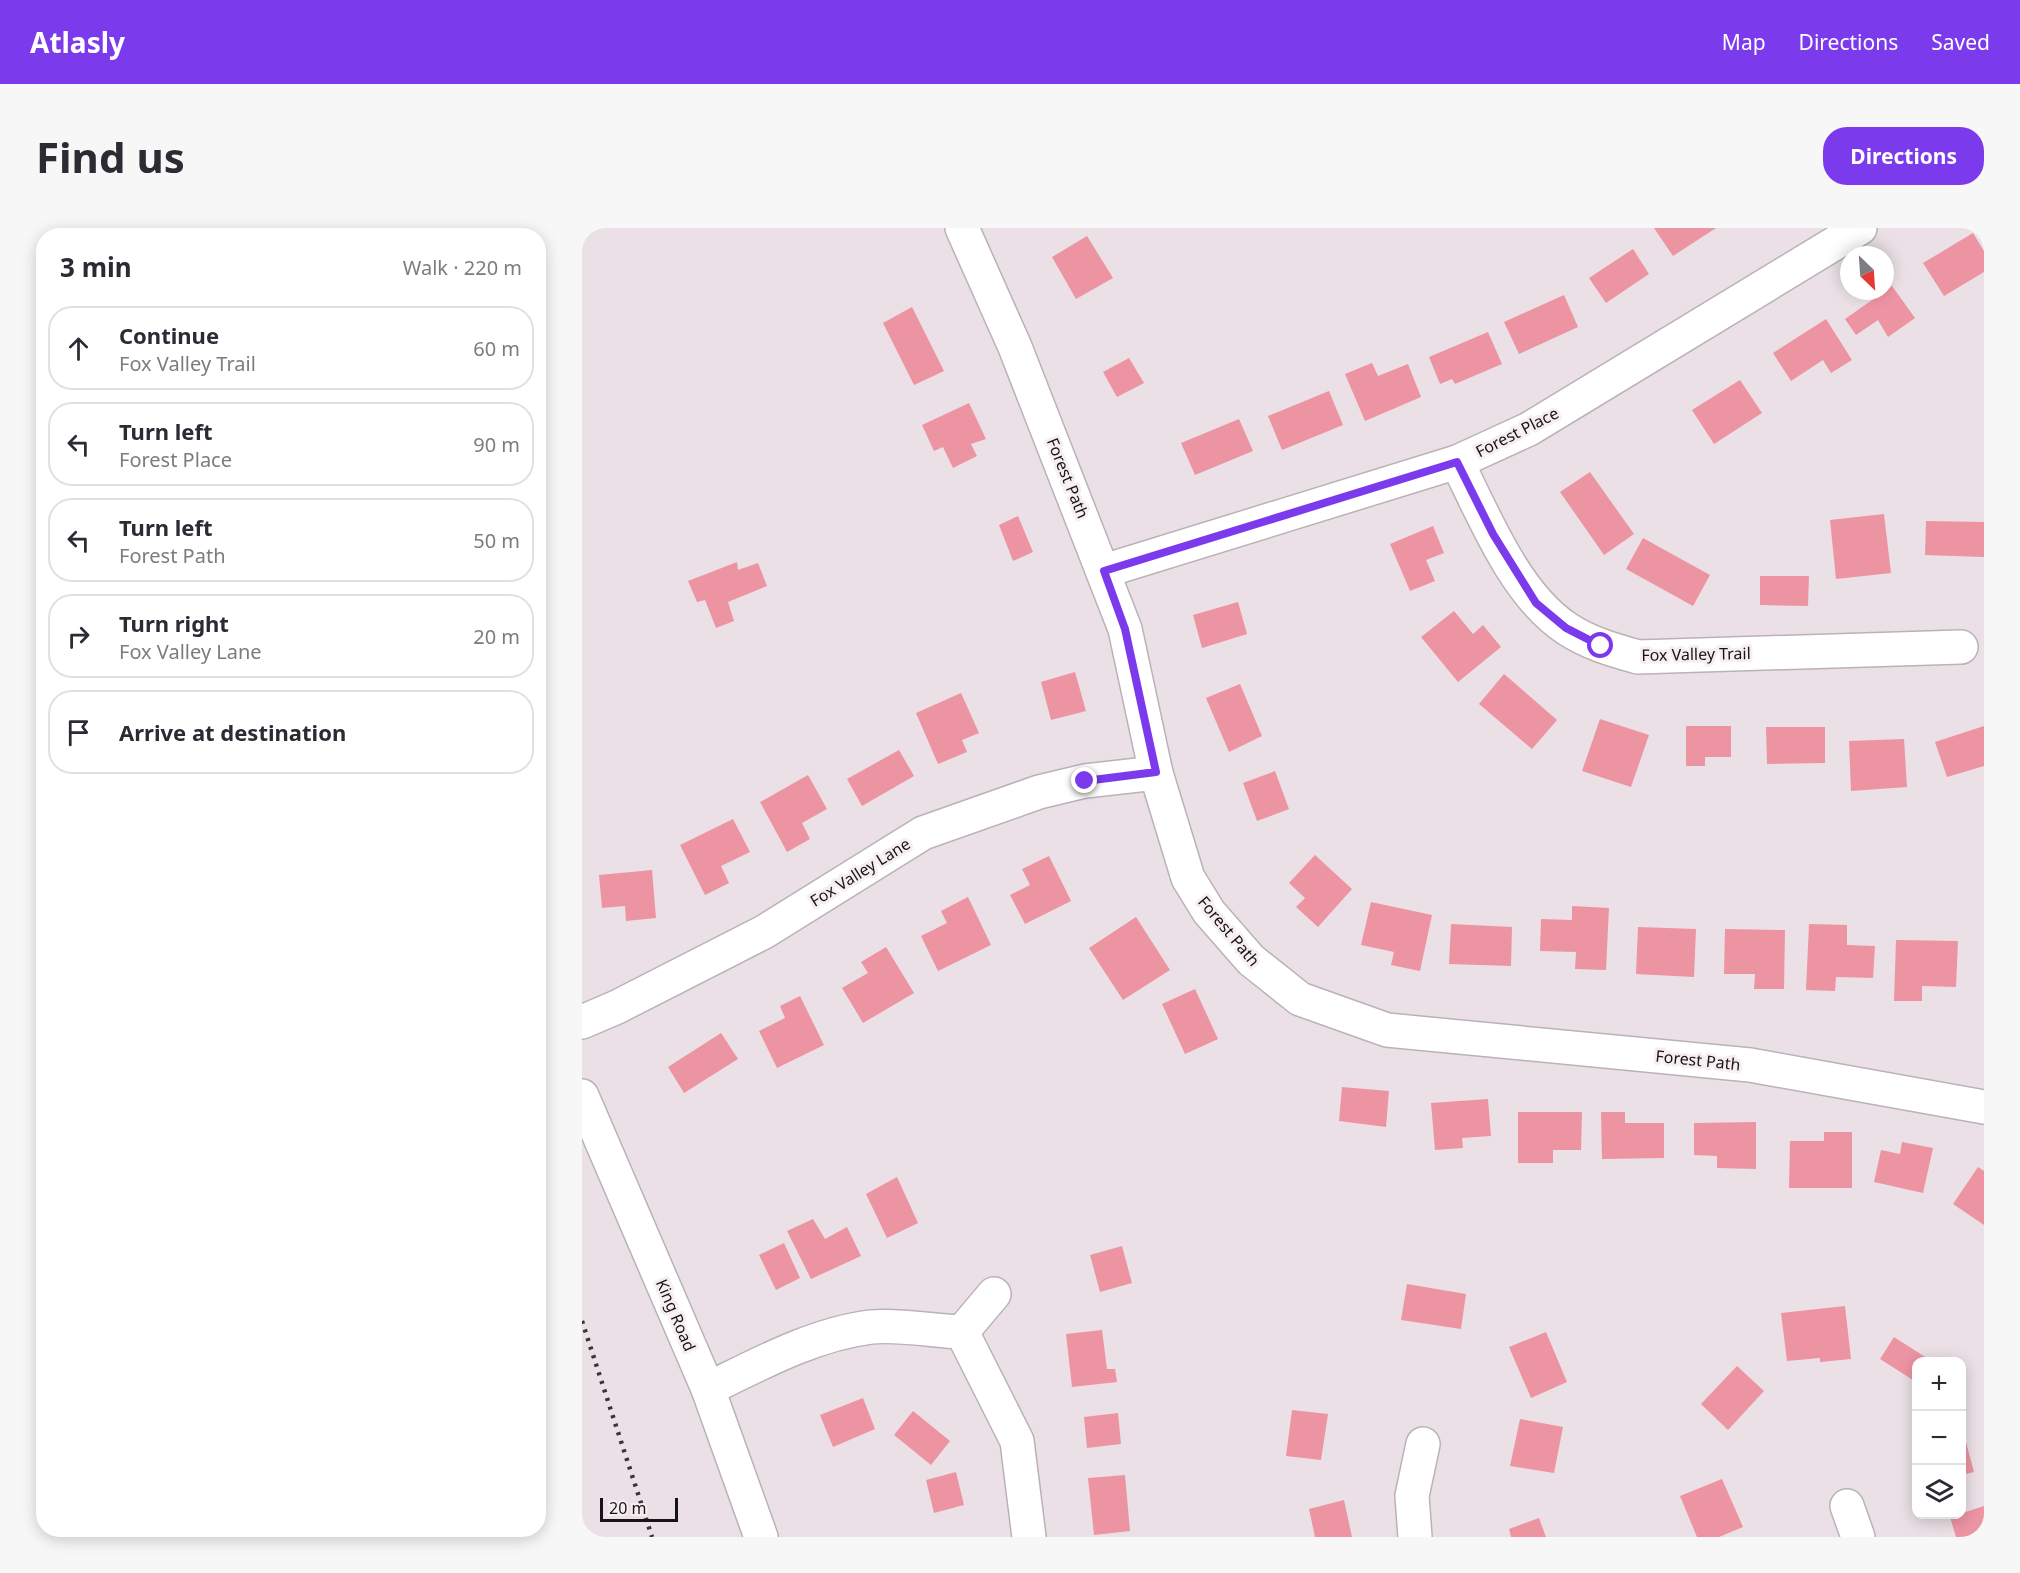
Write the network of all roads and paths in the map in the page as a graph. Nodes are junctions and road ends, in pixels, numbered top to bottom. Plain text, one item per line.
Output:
1 (962, 228) edge
2 (1860, 228) edge
3 (1457, 462) junction
4 (1104, 571) junction
5 (1961, 647) dead end
6 (1156, 772) junction
7 (582, 1022) edge
8 (582, 1096) edge
9 (1984, 1107) edge
10 (994, 1294) dead end
11 (962, 1332) junction
12 (708, 1389) junction
13 (1423, 1444) dead end
14 (1847, 1506) dead end
15 (761, 1537) edge
16 (1029, 1537) edge
17 (1415, 1537) edge
18 (1858, 1537) edge

1 - 4 street, Forest Path
2 - 3 street, Forest Place
3 - 4 street, Forest Place
3 - 5 street, Fox Valley Trail
4 - 6 street, Forest Path
6 - 7 street, Fox Valley Lane
6 - 9 street, Forest Path
8 - 12 street, King Road
10 - 11 street
11 - 12 street
11 - 16 street
12 - 15 street, King Road
13 - 17 street
14 - 18 street

